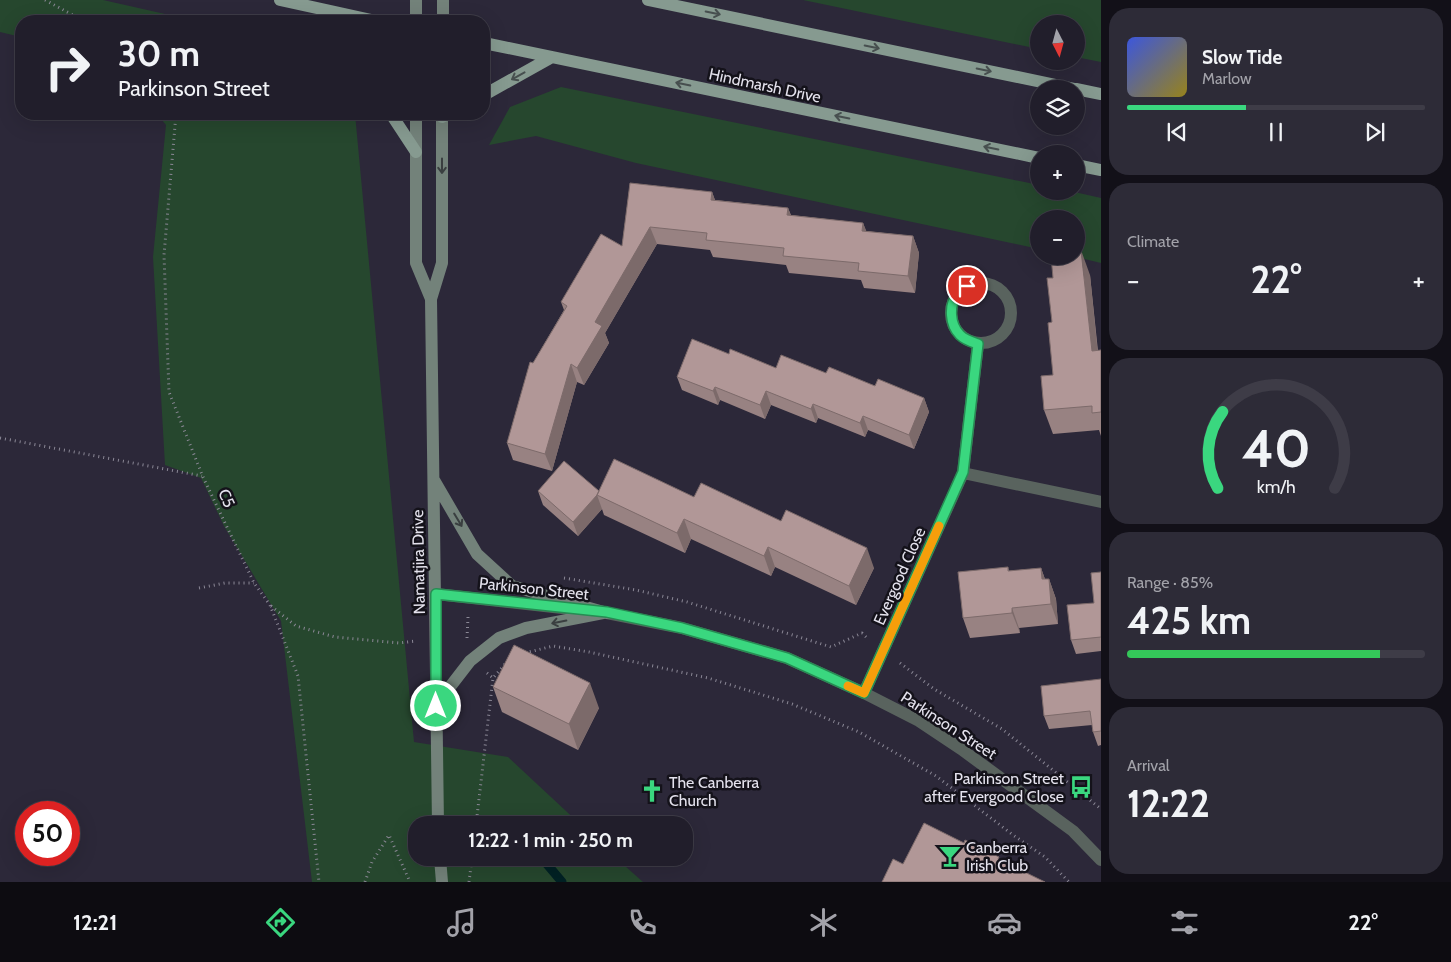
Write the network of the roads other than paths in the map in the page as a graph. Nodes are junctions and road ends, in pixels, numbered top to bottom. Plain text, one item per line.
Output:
1 (280, 0) edge
2 (416, 0) edge
3 (443, 0) edge
4 (648, 0) edge
5 (321, 9) junction
6 (325, 15) edge
7 (348, 15) edge
8 (416, 15) edge
9 (442, 15) edge
10 (490, 44) edge
11 (552, 57) junction
12 (1033, 80) edge
13 (490, 91) edge
14 (1085, 91) edge
15 (1101, 94) edge
16 (395, 120) edge
17 (416, 120) edge
18 (444, 120) edge
19 (416, 152) junction
20 (1030, 156) edge
21 (1085, 167) edge
22 (1101, 170) edge
23 (431, 299) junction
24 (978, 344) junction
25 (963, 472) junction
26 (433, 478) junction
27 (1101, 502) edge
28 (436, 594) junction
29 (607, 612) junction
30 (864, 693) junction
31 (436, 706) junction
32 (438, 816) edge
33 (1101, 860) edge
34 (441, 866) edge
35 (442, 882) edge

1 - 5 main road
2 - 8 main road
3 - 9 main road
4 -> 12 main road
5 - 6 main road
5 - 7 main road
10 - 11 main road, Hindmarsh Drive
11 -> 13 main road
20 -> 11 main road, Hindmarsh Drive
14 - 15 main road
16 - 19 main road
17 - 19 main road, Namatjira Drive
18 -> 23 main road, Namatjira Drive
19 - 23 main road, Namatjira Drive
21 - 22 main road
23 - 26 main road, Namatjira Drive
24 - 24 street
24 - 25 street, Evergood Close
25 - 27 street
25 - 30 street, Evergood Close
26 - 28 main road, Namatjira Drive
26 -> 29 main road
28 - 29 street, Parkinson Street
28 - 31 main road, Namatjira Drive
29 - 30 street, Parkinson Street
29 -> 31 main road
30 - 33 street, Parkinson Street
31 - 32 main road, Namatjira Drive
34 - 35 main road

